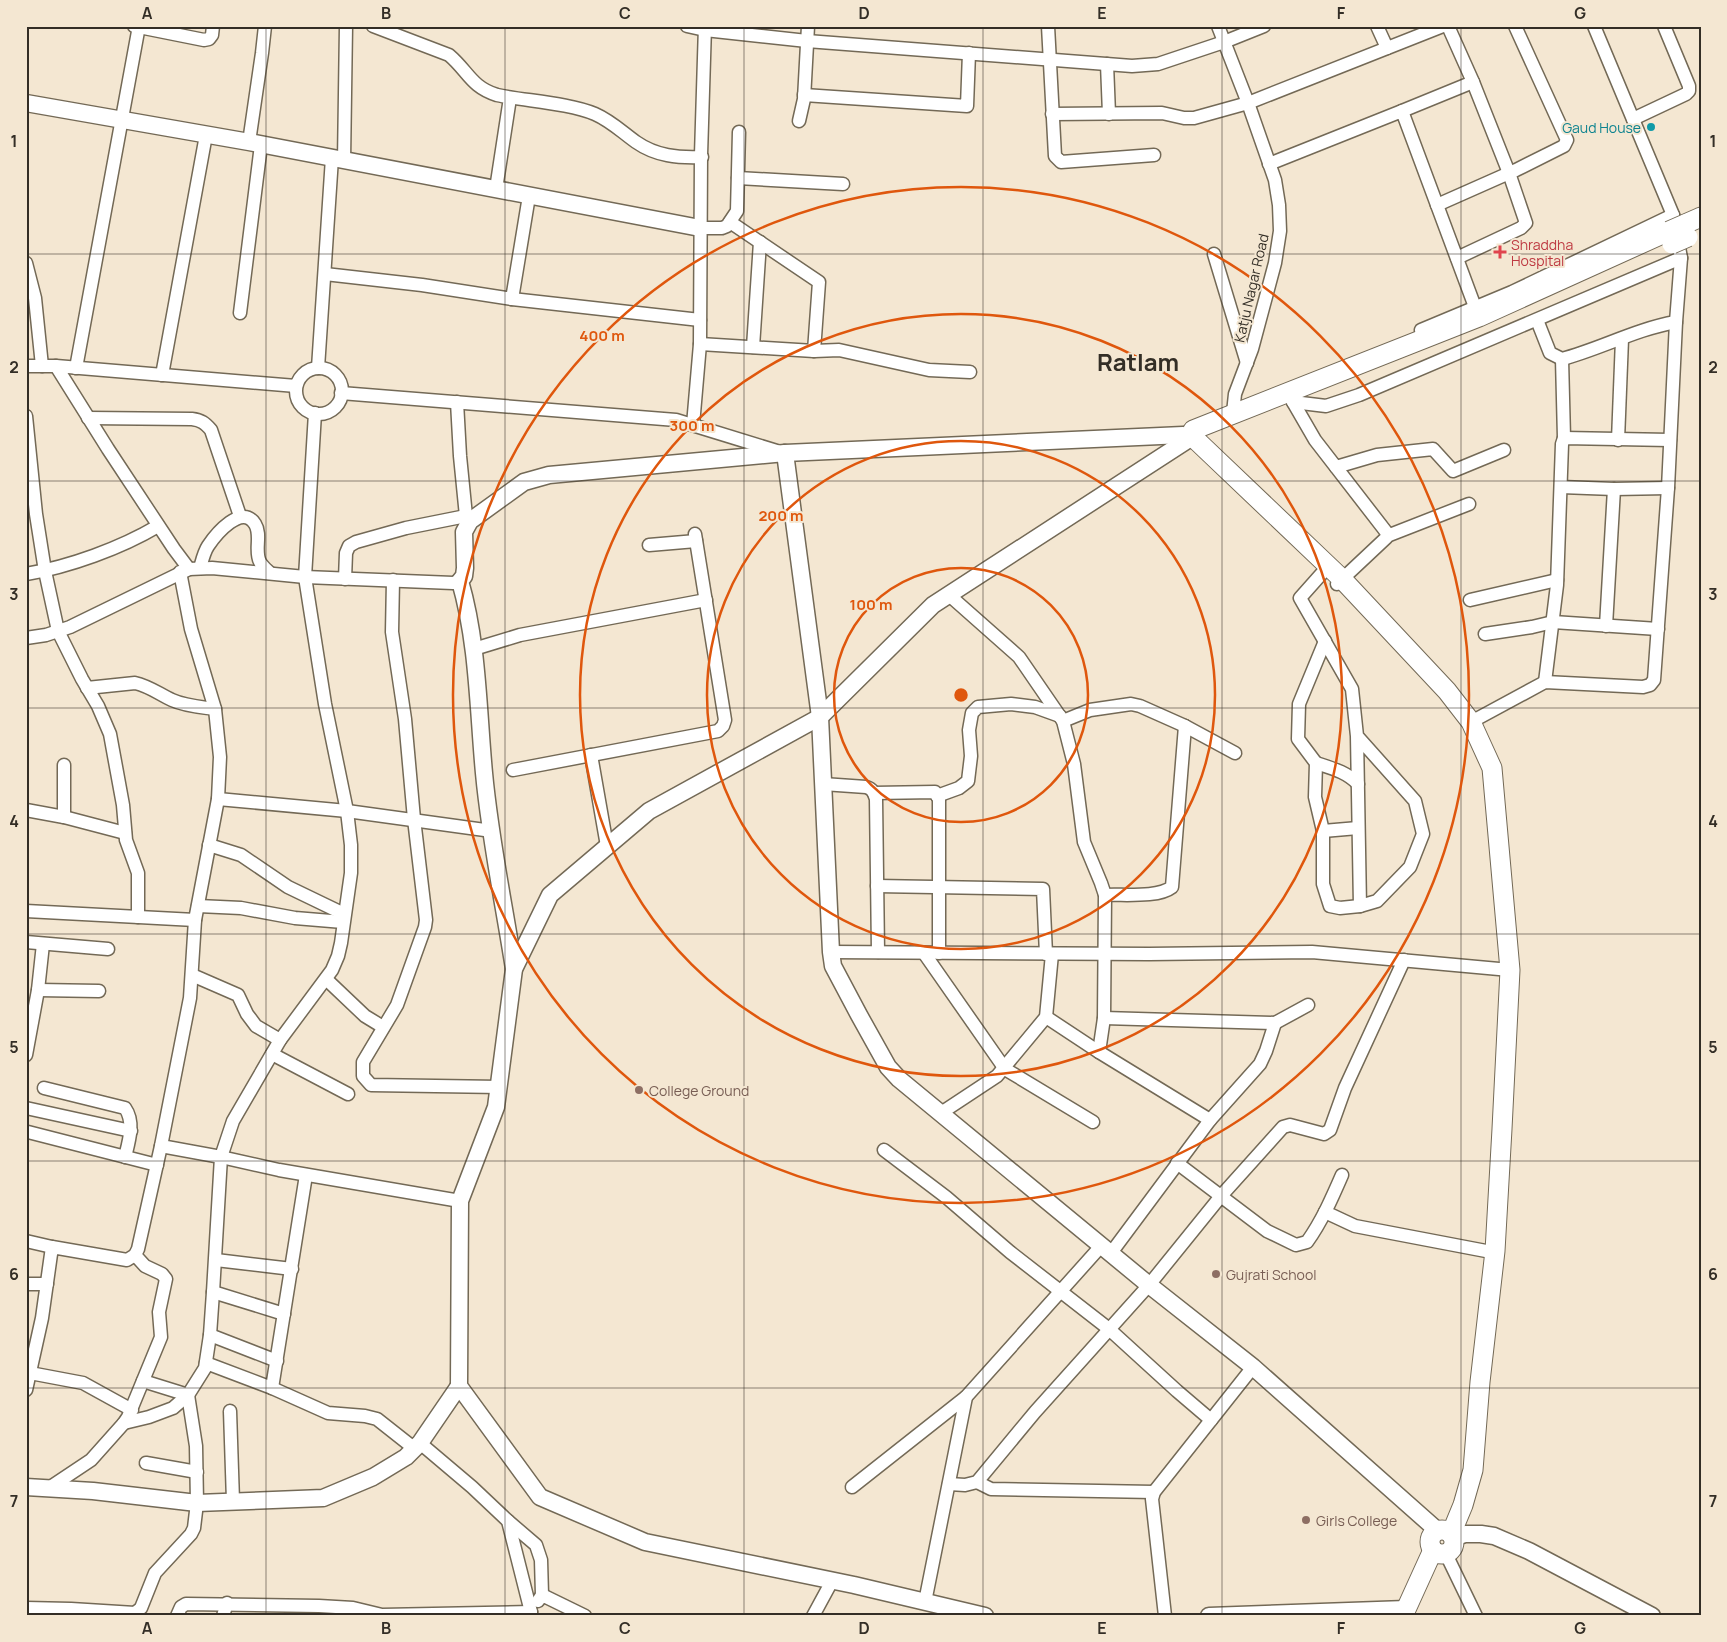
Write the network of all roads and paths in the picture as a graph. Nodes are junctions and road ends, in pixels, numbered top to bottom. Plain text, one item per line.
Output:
1 (213, 26) edge
2 (265, 26) edge
3 (346, 26) edge
4 (687, 26) edge
5 (808, 26) edge
6 (1048, 26) edge
7 (1218, 26) edge
8 (1264, 26) edge
9 (1378, 26) edge
10 (1443, 26) edge
11 (1448, 26) edge
12 (1515, 26) edge
13 (1594, 26) edge
14 (1664, 26) edge
15 (138, 27) edge
16 (375, 27) edge
17 (705, 28) edge
18 (807, 41) junction
19 (1224, 42) junction
20 (1387, 48) junction
21 (969, 53) junction
22 (1049, 59) junction
23 (1107, 64) junction
24 (1473, 82) junction
25 (804, 95) junction
26 (510, 98) junction
27 (26, 103) edge
28 (1248, 103) junction
29 (1402, 112) junction
30 (1052, 114) junction
31 (1108, 114) junction
32 (1632, 119) junction
33 (121, 120) junction
34 (799, 121) dead end
35 (739, 132) dead end
36 (206, 135) junction
37 (255, 143) junction
38 (1154, 155) dead end
39 (702, 158) junction
40 (338, 159) junction
41 (1269, 164) junction
42 (1508, 173) junction
43 (738, 178) junction
44 (843, 184) dead end
45 (496, 189) junction
46 (529, 196) junction
47 (1437, 205) junction
48 (730, 222) junction
49 (700, 228) junction
50 (1684, 232) edge
51 (760, 242) junction
52 (1214, 254) dead end
53 (1457, 258) junction
54 (26, 263) edge
55 (325, 274) junction
56 (512, 299) junction
57 (1475, 307) junction
58 (240, 313) dead end
59 (700, 320) junction
60 (1537, 320) junction
61 (1676, 322) junction
62 (1622, 339) junction
63 (700, 344) junction
64 (753, 347) junction
65 (814, 351) junction
66 (1562, 360) junction
67 (1247, 363) junction
68 (26, 366) edge
69 (42, 366) junction
70 (56, 366) junction
71 (76, 368) junction
72 (318, 368) junction
73 (970, 372) dead end
74 (162, 374) junction
75 (296, 386) junction
76 (341, 393) junction
77 (1292, 396) junction
78 (457, 402) junction
79 (315, 414) junction
80 (1233, 414) junction
81 (26, 416) edge
82 (88, 418) junction
83 (693, 425) junction
84 (1191, 437) junction
85 (1564, 438) junction
86 (1618, 440) junction
87 (1670, 440) junction
88 (1504, 450) dead end
89 (786, 453) junction
90 (1336, 467) junction
91 (1561, 487) junction
92 (1668, 488) junction
93 (1614, 489) junction
94 (1469, 504) dead end
95 (240, 516) junction
96 (468, 519) junction
97 (158, 526) junction
98 (1387, 536) junction
99 (649, 545) dead end
100 (189, 570) junction
101 (45, 571) junction
102 (26, 574) edge
103 (270, 574) junction
104 (305, 577) junction
105 (1334, 578) junction
106 (345, 579) junction
107 (393, 580) junction
108 (1557, 580) junction
109 (460, 581) junction
110 (949, 595) junction
111 (706, 600) junction
112 (1470, 600) dead end
113 (1553, 622) junction
114 (1606, 626) junction
115 (1658, 629) junction
116 (58, 631) junction
117 (1485, 634) dead end
118 (26, 638) edge
119 (1325, 641) junction
120 (474, 649) junction
121 (1545, 682) junction
122 (87, 688) junction
123 (215, 709) junction
124 (820, 717) junction
125 (1062, 718) junction
126 (1470, 722) junction
127 (1185, 726) junction
128 (1357, 736) junction
129 (1235, 753) dead end
130 (592, 755) junction
131 (1316, 763) junction
132 (64, 765) dead end
133 (513, 770) dead end
134 (823, 784) junction
135 (1358, 784) junction
136 (874, 793) junction
137 (938, 796) junction
138 (218, 799) junction
139 (26, 810) edge
140 (347, 811) junction
141 (64, 817) junction
142 (414, 819) junction
143 (1358, 828) junction
144 (492, 831) junction
145 (1323, 831) junction
146 (125, 833) junction
147 (209, 845) junction
148 (607, 846) junction
149 (877, 886) junction
150 (938, 886) junction
151 (1105, 895) junction
152 (198, 906) junction
153 (1360, 906) junction
154 (26, 910) edge
155 (138, 917) junction
156 (344, 918) junction
157 (196, 920) junction
158 (26, 942) edge
159 (44, 944) junction
160 (108, 949) dead end
161 (831, 952) junction
162 (878, 952) junction
163 (924, 953) junction
164 (939, 953) junction
165 (1049, 954) junction
166 (1105, 954) junction
167 (1404, 960) junction
168 (514, 968) junction
169 (1506, 969) junction
170 (192, 975) junction
171 (326, 979) junction
172 (38, 990) junction
173 (100, 990) dead end
174 (1308, 1005) dead end
175 (1046, 1017) junction
176 (1104, 1018) junction
177 (1275, 1023) junction
178 (383, 1027) junction
179 (280, 1040) junction
180 (1099, 1052) junction
181 (272, 1054) junction
182 (26, 1055) edge
183 (1005, 1068) junction
184 (500, 1087) junction
185 (44, 1088) dead end
186 (348, 1094) dead end
187 (26, 1108) edge
188 (941, 1113) junction
189 (1210, 1120) junction
190 (1094, 1122) dead end
191 (131, 1131) junction
192 (28, 1132) dead end
193 (162, 1146) junction
194 (884, 1150) dead end
195 (221, 1156) junction
196 (125, 1157) junction
197 (1177, 1163) junction
198 (157, 1165) junction
199 (306, 1174) junction
200 (1342, 1175) dead end
201 (1221, 1196) junction
202 (460, 1201) junction
203 (1325, 1212) junction
204 (26, 1241) edge
205 (52, 1247) junction
206 (1106, 1249) junction
207 (1486, 1251) junction
208 (135, 1255) junction
209 (216, 1260) junction
210 (292, 1269) junction
211 (26, 1284) edge
212 (47, 1284) junction
213 (1149, 1286) junction
214 (214, 1292) junction
215 (1060, 1292) junction
216 (284, 1314) junction
217 (1109, 1330) junction
218 (210, 1336) junction
219 (276, 1361) junction
220 (206, 1363) junction
221 (1253, 1366) junction
222 (30, 1373) junction
223 (143, 1380) junction
224 (459, 1386) junction
225 (272, 1388) junction
226 (26, 1390) edge
227 (188, 1395) junction
228 (966, 1397) junction
229 (132, 1410) junction
230 (230, 1410) dead end
231 (1211, 1420) junction
232 (124, 1423) junction
233 (417, 1446) junction
234 (146, 1463) dead end
235 (197, 1472) junction
236 (977, 1482) junction
237 (949, 1484) junction
238 (26, 1487) edge
239 (852, 1487) dead end
240 (49, 1488) junction
241 (1154, 1492) junction
242 (233, 1501) junction
243 (197, 1502) junction
244 (508, 1521) junction
245 (1444, 1542) junction
246 (832, 1581) junction
247 (542, 1595) junction
248 (926, 1602) junction
249 (26, 1608) edge
250 (225, 1610) edge
251 (275, 1610) edge
252 (318, 1611) edge
253 (530, 1614) edge
254 (1252, 1614) edge
255 (1273, 1614) edge
256 (1407, 1614) edge
257 (982, 1615) edge
258 (177, 1616) edge
259 (585, 1616) edge
260 (813, 1616) edge
261 (1165, 1616) edge
262 (1209, 1616) edge
263 (1476, 1616) edge
264 (1652, 1616) edge

1 - 15 street
2 - 37 street
3 - 40 street
4 - 17 street
5 - 18 street
6 - 22 street
7 - 19 street, Katju Nagar Road
8 - 19 street
9 - 20 street
10 - 20 street
11 - 24 street
12 - 42 street
13 - 32 street
14 - 32 street
15 - 33 street
16 - 26 street
17 - 18 street
17 - 39 street
18 - 21 street
18 - 25 street
19 - 23 street
19 - 28 street, Katju Nagar Road
20 - 28 street
21 - 22 street
21 - 25 street
22 - 23 street
22 - 30 street
23 - 31 street
24 - 29 street
24 - 42 street
25 - 34 street
26 - 39 street
26 - 45 street
27 - 33 main road
28 - 31 street
28 - 41 street, Katju Nagar Road
29 - 41 street
29 - 47 street
30 - 31 street
30 - 38 street
32 - 50 street
33 - 36 main road
33 - 71 street
35 - 43 street
36 - 37 main road
36 - 74 street
37 - 40 main road
37 - 58 street
39 - 49 street
40 - 45 main road
40 - 55 street
41 - 67 street, Katju Nagar Road
42 - 47 street
42 - 53 street
43 - 44 street
43 - 48 street
45 - 46 main road
46 - 49 main road
46 - 56 street
47 - 53 street
48 - 49 street
48 - 51 street
49 - 59 street
50 - 57 street
50 - 60 street
50 - 61 street
50 - 77 highway
51 - 64 street
51 - 65 street
52 - 67 street
53 - 57 street
54 - 69 street
55 - 56 street
55 - 72 street
56 - 59 street
57 - 77 street
59 - 63 street
60 - 66 street
60 - 77 street
61 - 62 street
61 - 87 street
62 - 66 street
62 - 86 street
63 - 64 street
63 - 83 street
64 - 65 street
65 - 73 street
66 - 85 street
67 - 80 street, Katju Nagar Road
68 - 69 street
69 - 70 street
70 - 71 street
70 - 82 street
71 - 74 street
72 - 75 street
72 - 76 street
74 - 75 street
75 - 79 street
76 - 78 street
76 - 79 street
77 - 80 highway
77 - 84 highway
77 - 90 street
78 - 83 street
78 - 96 street
79 - 104 street
80 - 84 highway
81 - 101 street
82 - 95 street
82 - 97 street
83 - 89 street
84 - 89 main road
84 - 105 highway
84 - 110 main road
85 - 86 street
85 - 91 street
86 - 87 street
87 - 92 street
88 - 90 street
89 - 96 main road
89 - 124 main road
90 - 98 street
91 - 93 street
91 - 108 street
92 - 93 street
92 - 115 street
93 - 114 street
94 - 98 street
95 - 100 street
95 - 103 street
96 - 106 street
96 - 109 main road
97 - 100 street
97 - 101 street
98 - 105 street
99 - 111 street
100 - 103 street
100 - 116 street
100 - 123 street
101 - 102 street
101 - 116 street
103 - 104 street
104 - 106 street
104 - 140 street
105 - 119 street
105 - 126 highway
105 - 169 highway
106 - 107 street
107 - 109 street
107 - 142 street
108 - 112 street
108 - 113 street
109 - 120 main road
110 - 124 main road
110 - 125 street
111 - 120 street
111 - 130 street
113 - 114 street
113 - 117 street
113 - 121 street
114 - 115 street
115 - 121 street
116 - 118 street
116 - 122 street
119 - 128 street
119 - 131 street
120 - 144 main road
121 - 126 street
122 - 123 street
122 - 146 street
123 - 138 street
124 - 134 main road
124 - 148 main road
125 - 127 street
125 - 137 street
125 - 151 street
126 - 169 highway
127 - 129 street
127 - 151 street
128 - 135 street
128 - 153 street
130 - 133 street
130 - 148 street
131 - 135 street
131 - 145 street
132 - 141 street
134 - 136 street
134 - 161 main road
135 - 143 street
136 - 137 street
136 - 149 street
137 - 150 street
138 - 140 street
138 - 147 street
139 - 141 street
140 - 142 street
140 - 156 street
141 - 146 street
142 - 144 street
142 - 178 street
143 - 145 street
143 - 153 street
144 - 168 main road
145 - 153 street
146 - 155 street
147 - 152 street
147 - 156 street
148 - 168 main road
149 - 150 street
149 - 162 street
150 - 164 street
150 - 165 street
151 - 166 street
152 - 156 street
152 - 157 street
154 - 155 street
155 - 157 street
156 - 171 street
157 - 170 street
158 - 159 street
159 - 160 street
159 - 172 street
161 - 162 street
161 - 188 main road
162 - 163 street
163 - 164 street
163 - 183 street
164 - 165 street
165 - 166 street
165 - 175 street
166 - 167 street
166 - 176 street
167 - 169 street
167 - 201 street
168 - 184 main road
169 - 207 highway
169 - 245 highway
170 - 179 street
170 - 193 street
171 - 178 street
171 - 179 street
172 - 173 street
172 - 182 street
174 - 177 street
175 - 180 street
175 - 183 street
176 - 177 street
176 - 180 street
177 - 189 street
178 - 184 street
179 - 181 street
180 - 189 street
181 - 186 street
181 - 195 street
183 - 188 street
183 - 190 street
184 - 202 main road
185 - 191 street
187 - 191 street
188 - 206 main road
189 - 197 street
191 - 196 street
192 - 196 street
193 - 195 street
193 - 198 street
194 - 215 street
195 - 199 street
195 - 209 street
196 - 198 street
197 - 201 street
197 - 206 street
198 - 208 street
199 - 202 street
199 - 210 street
200 - 203 street
201 - 203 street
201 - 213 street
202 - 224 main road
203 - 207 street
204 - 205 street
205 - 208 street
205 - 212 street
206 - 213 main road
206 - 215 street
207 - 245 highway
208 - 223 street
209 - 210 street
209 - 214 street
210 - 216 street
211 - 212 street
212 - 222 street
213 - 217 street
213 - 221 main road
214 - 216 street
214 - 218 street
215 - 217 street
215 - 228 street
216 - 219 street
217 - 231 street
217 - 236 street
218 - 219 street
218 - 220 street
219 - 225 street
220 - 225 street
220 - 227 street
221 - 231 street
221 - 245 main road
222 - 226 street
222 - 229 street
223 - 227 street
223 - 229 street
224 - 233 main road
224 - 246 main road
225 - 233 street
227 - 232 street
227 - 235 street
228 - 237 street
228 - 239 street
229 - 232 street
230 - 242 street
231 - 241 street
232 - 240 street
233 - 242 main road
233 - 244 street
234 - 235 street
235 - 243 street
236 - 237 street
236 - 241 street
237 - 248 street
238 - 240 main road
240 - 243 main road
241 - 261 street
242 - 243 main road
243 - 249 street
244 - 247 street
244 - 253 street
245 - 256 highway
245 - 263 street
245 - 264 main road
246 - 248 main road
246 - 260 street
247 - 253 street
247 - 259 street
248 - 257 main road
250 - 251 street
250 - 258 street
251 - 252 street
252 - 253 street
254 - 255 main road
254 - 262 main road
255 - 256 main road

